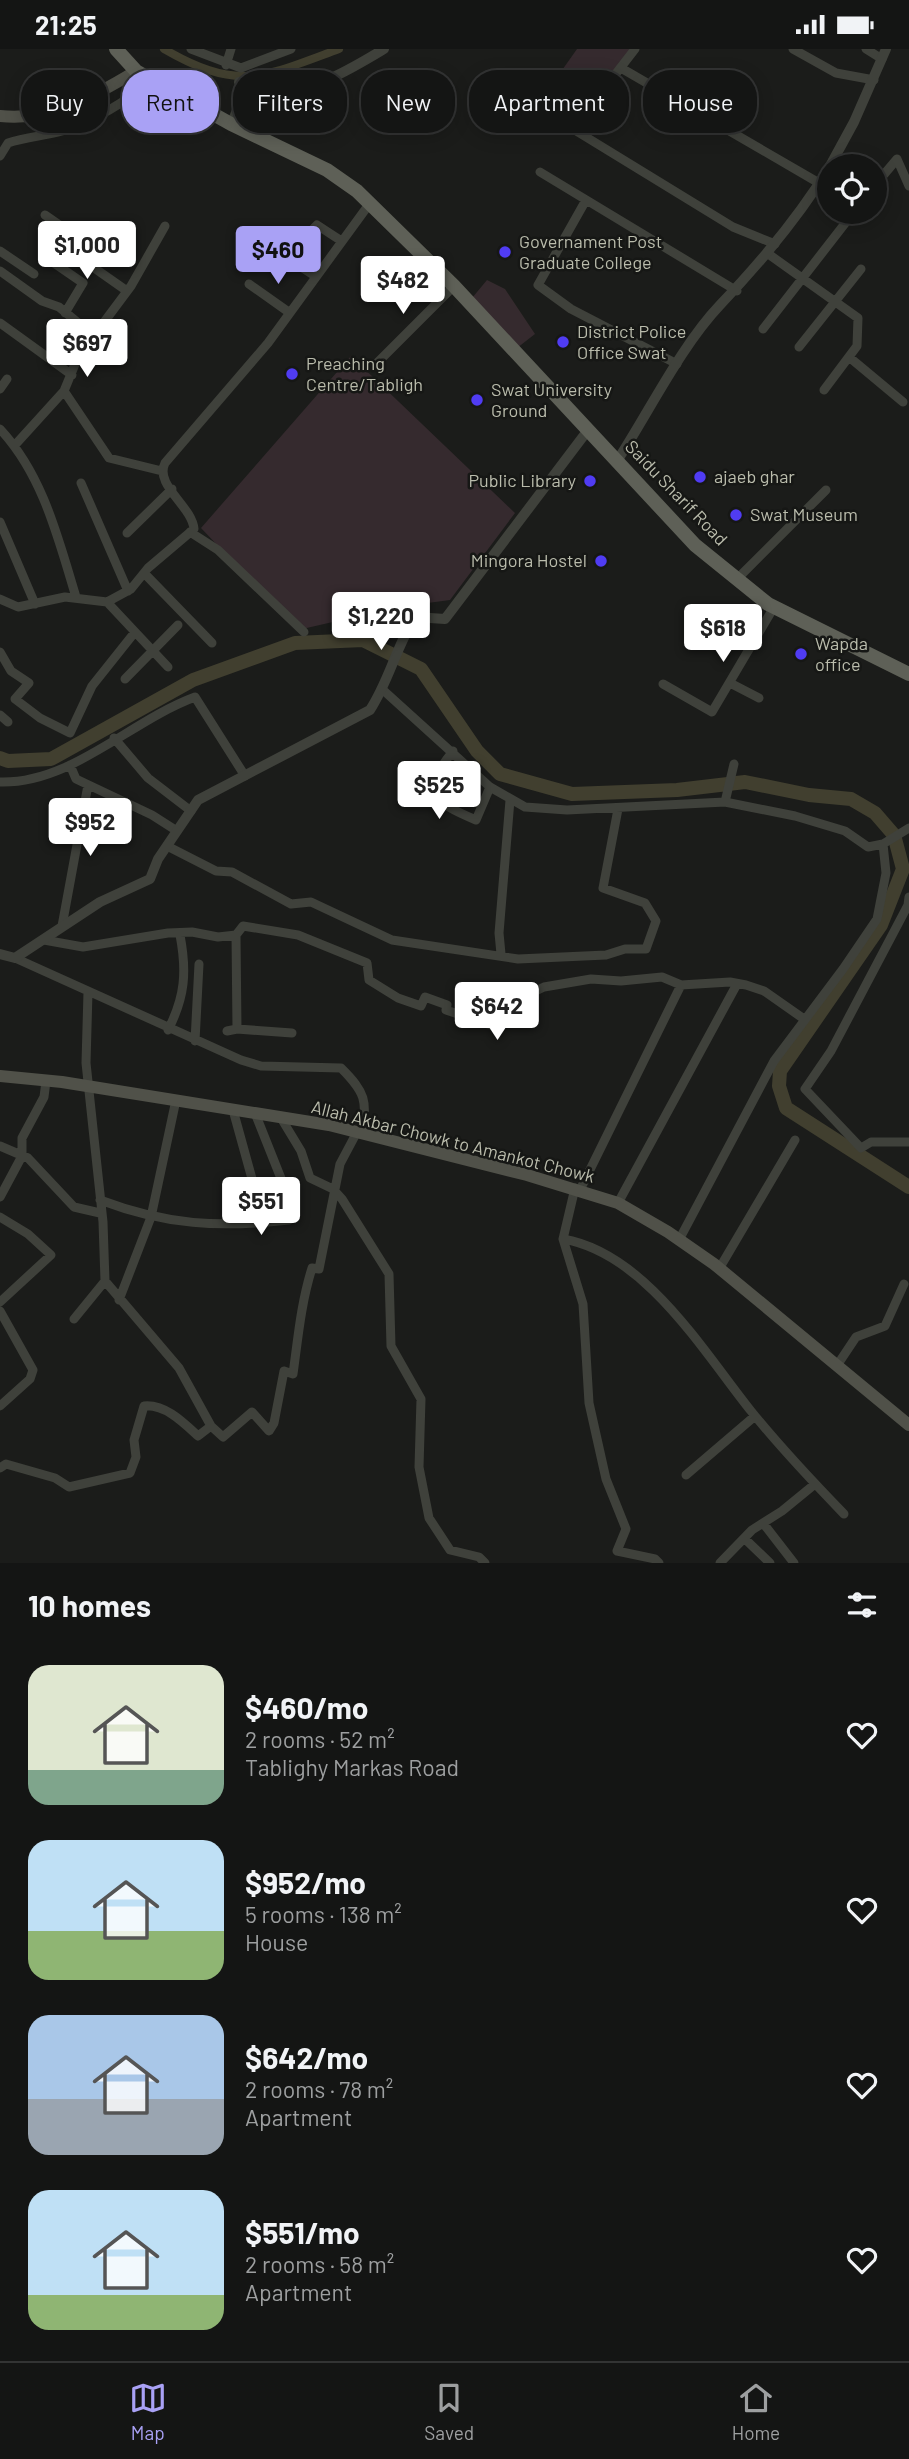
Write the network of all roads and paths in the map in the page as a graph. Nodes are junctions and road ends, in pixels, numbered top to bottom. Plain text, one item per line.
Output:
1 (116, 49) edge
2 (231, 49) edge
3 (263, 49) edge
4 (291, 49) edge
5 (384, 49) edge
6 (635, 49) edge
7 (793, 49) edge
8 (866, 49) edge
9 (193, 50) edge
10 (884, 54) edge
11 (258, 63) junction
12 (226, 65) junction
13 (621, 68) junction
14 (135, 70) edge
15 (233, 70) edge
16 (250, 70) edge
17 (347, 72) edge
18 (122, 80) edge
19 (874, 80) junction
20 (122, 103) edge
21 (0, 116) edge
22 (219, 116) edge
23 (233, 118) edge
24 (232, 123) junction
25 (836, 154) edge
26 (0, 156) edge
27 (887, 171) edge
28 (540, 172) dead end
29 (817, 182) edge
30 (817, 186) edge
31 (909, 186) edge
32 (586, 199) junction
33 (370, 203) junction
34 (45, 215) dead end
35 (845, 224) edge
36 (165, 226) dead end
37 (307, 235) dead end
38 (255, 237) dead end
39 (340, 240) junction
40 (63, 246) junction
41 (771, 249) junction
42 (0, 251) edge
43 (861, 269) dead end
44 (0, 271) edge
45 (34, 274) dead end
46 (315, 276) junction
47 (803, 278) junction
48 (249, 284) dead end
49 (455, 286) junction
50 (127, 291) junction
51 (737, 291) junction
52 (836, 302) junction
53 (65, 313) junction
54 (290, 313) junction
55 (0, 323) edge
56 (763, 329) dead end
57 (94, 336) junction
58 (799, 347) dead end
59 (849, 357) junction
60 (677, 364) junction
61 (374, 366) dead end
62 (72, 375) junction
63 (7, 379) dead end
64 (0, 389) edge
65 (824, 390) dead end
66 (64, 391) junction
67 (903, 402) dead end
68 (0, 429) edge
69 (589, 430) junction
70 (15, 445) junction
71 (617, 461) junction
72 (162, 471) junction
73 (80, 483) dead end
74 (172, 489) junction
75 (826, 490) dead end
76 (0, 522) edge
77 (190, 532) junction
78 (127, 533) dead end
79 (144, 573) junction
80 (737, 579) junction
81 (128, 591) junction
82 (76, 597) junction
83 (0, 599) edge
84 (107, 602) junction
85 (36, 604) junction
86 (5, 605) edge
87 (774, 607) junction
88 (178, 625) dead end
89 (135, 632) junction
90 (304, 632) dead end
91 (212, 643) dead end
92 (152, 650) junction
93 (0, 652) edge
94 (168, 667) dead end
95 (909, 674) edge
96 (125, 679) dead end
97 (730, 683) junction
98 (663, 684) dead end
99 (385, 685) junction
100 (760, 698) dead end
101 (114, 738) junction
102 (453, 751) junction
103 (734, 764) dead end
104 (70, 765) junction
105 (246, 776) junction
106 (0, 782) edge
107 (88, 785) junction
108 (490, 786) junction
109 (510, 800) junction
110 (725, 802) junction
111 (618, 809) junction
112 (191, 811) junction
113 (909, 828) edge
114 (177, 831) junction
115 (884, 844) junction
116 (167, 846) junction
117 (909, 897) edge
118 (62, 926) junction
119 (180, 935) junction
120 (236, 935) junction
121 (44, 940) junction
122 (0, 954) edge
123 (501, 954) junction
124 (15, 958) junction
125 (199, 964) dead end
126 (737, 984) junction
127 (681, 985) junction
128 (89, 992) junction
129 (804, 1019) junction
130 (237, 1029) junction
131 (168, 1030) junction
132 (227, 1031) dead end
133 (292, 1033) dead end
134 (195, 1041) junction
135 (0, 1076) edge
136 (46, 1081) junction
137 (89, 1086) junction
138 (176, 1100) junction
139 (233, 1110) junction
140 (255, 1113) junction
141 (281, 1118) junction
142 (360, 1133) junction
143 (795, 1140) dead end
144 (909, 1142) edge
145 (0, 1146) edge
146 (22, 1156) junction
147 (333, 1189) junction
148 (578, 1189) junction
149 (0, 1197) edge
150 (100, 1200) junction
151 (618, 1203) junction
152 (100, 1213) junction
153 (0, 1217) edge
154 (151, 1217) junction
155 (264, 1222) junction
156 (563, 1239) junction
157 (679, 1240) junction
158 (719, 1269) junction
159 (105, 1281) junction
160 (904, 1284) dead end
161 (119, 1300) junction
162 (0, 1302) edge
163 (0, 1311) edge
164 (74, 1319) dead end
165 (4, 1325) edge
166 (838, 1364) junction
167 (0, 1406) edge
168 (755, 1416) junction
169 (909, 1425) edge
170 (211, 1426) junction
171 (0, 1468) edge
172 (687, 1475) dead end
173 (815, 1484) junction
174 (844, 1514) dead end
175 (763, 1523) junction
176 (744, 1538) junction
177 (485, 1563) edge
178 (659, 1563) edge
179 (720, 1563) edge
180 (769, 1563) edge
181 (793, 1563) edge

1 - 14 main road
2 - 12 street
3 - 11 street
4 - 11 street
5 - 17 street
6 - 13 street
7 - 19 street
8 - 10 street
9 - 12 street
10 - 19 street
11 - 16 street
12 - 15 street
13 - 29 street
13 - 41 street
18 - 21 main road
19 - 25 street
20 - 26 street
22 - 24 main road
23 - 24 street
24 - 33 main road
24 - 49 main road
27 - 31 street
28 - 32 street
30 - 41 street
32 - 51 street
32 - 60 street
33 - 39 street
33 - 49 main road
34 - 40 street
35 - 47 street
36 - 50 street
37 - 39 street
38 - 46 street
39 - 46 street
40 - 50 street
40 - 53 street
41 - 47 street
41 - 51 street
42 - 45 street
43 - 52 street
44 - 53 street
46 - 54 street
47 - 52 street
47 - 56 street
48 - 54 street
49 - 61 street
49 - 69 main road, Saidu Sharif Road
50 - 57 street
51 - 60 street
52 - 58 street
52 - 59 street
53 - 57 street
54 - 72 street
55 - 62 street
57 - 62 street
59 - 65 street
59 - 67 street
60 - 71 street
62 - 66 street
63 - 64 street
66 - 70 street
66 - 72 street
68 - 70 street
69 - 71 main road, Saidu Sharif Road
69 - 99 street
70 - 82 street
71 - 80 main road, Saidu Sharif Road
72 - 74 street
73 - 81 street
74 - 77 street
74 - 78 street
75 - 80 street
76 - 85 street
77 - 79 street
77 - 90 street
79 - 81 street
79 - 91 street
80 - 87 main road, Saidu Sharif Road
81 - 84 street
82 - 84 street
82 - 85 street
83 - 86 street
84 - 89 street
85 - 86 street
87 - 95 main road, Saidu Sharif Road
87 - 97 street
88 - 92 street
89 - 92 street
89 - 93 street
92 - 94 street
92 - 96 street
97 - 98 street
97 - 100 street
99 - 102 street
99 - 105 street
101 - 104 street
101 - 105 street
101 - 112 street
102 - 108 street
102 - 108 street
103 - 110 street
104 - 106 street
104 - 107 street
105 - 112 street
107 - 114 street
107 - 118 street
108 - 109 street
109 - 111 street
109 - 123 street
110 - 111 street
110 - 115 street
111 - 123 street
112 - 114 street
113 - 115 street
114 - 116 street
115 - 129 street
116 - 118 street
116 - 123 street
117 - 144 street
118 - 121 street
119 - 120 street
119 - 121 street
119 - 131 street
120 - 127 street
120 - 130 street
121 - 124 street
122 - 124 street
124 - 128 street
125 - 134 street
126 - 127 street
126 - 129 street
126 - 151 street
127 - 148 street
128 - 131 street
128 - 137 street
129 - 157 street
130 - 132 street
130 - 133 street
131 - 134 street
134 - 142 street
135 - 136 main road, Allah Akbar Chowk to Amankot Chowk
136 - 137 main road, Allah Akbar Chowk to Amankot Chowk
136 - 146 street
137 - 138 main road, Allah Akbar Chowk to Amankot Chowk
137 - 150 street
138 - 139 main road, Allah Akbar Chowk to Amankot Chowk
138 - 154 street
139 - 140 main road, Allah Akbar Chowk to Amankot Chowk
139 - 155 street
140 - 141 main road, Allah Akbar Chowk to Amankot Chowk
140 - 155 street
141 - 142 main road, Allah Akbar Chowk to Amankot Chowk
141 - 147 street
142 - 147 street
142 - 148 main road, Allah Akbar Chowk to Amankot Chowk
143 - 158 street
145 - 146 street
146 - 149 street
146 - 152 street
147 - 170 street
147 - 177 street
148 - 151 main road, Allah Akbar Chowk to Amankot Chowk
148 - 156 street
150 - 152 street
150 - 154 street
151 - 157 main road, Allah Akbar Chowk to Amankot Chowk
152 - 159 street
153 - 162 street
154 - 155 street
154 - 161 street
156 - 168 street
156 - 178 street
157 - 158 main road, Allah Akbar Chowk to Amankot Chowk
158 - 166 main road, Allah Akbar Chowk to Amankot Chowk
159 - 161 street
159 - 164 street
160 - 166 street
161 - 170 street
163 - 165 street
165 - 167 street
166 - 169 main road, Allah Akbar Chowk to Amankot Chowk
168 - 172 street
168 - 173 street
170 - 171 street
173 - 174 street
173 - 175 street
175 - 176 street
175 - 181 street
176 - 179 street
176 - 180 street

